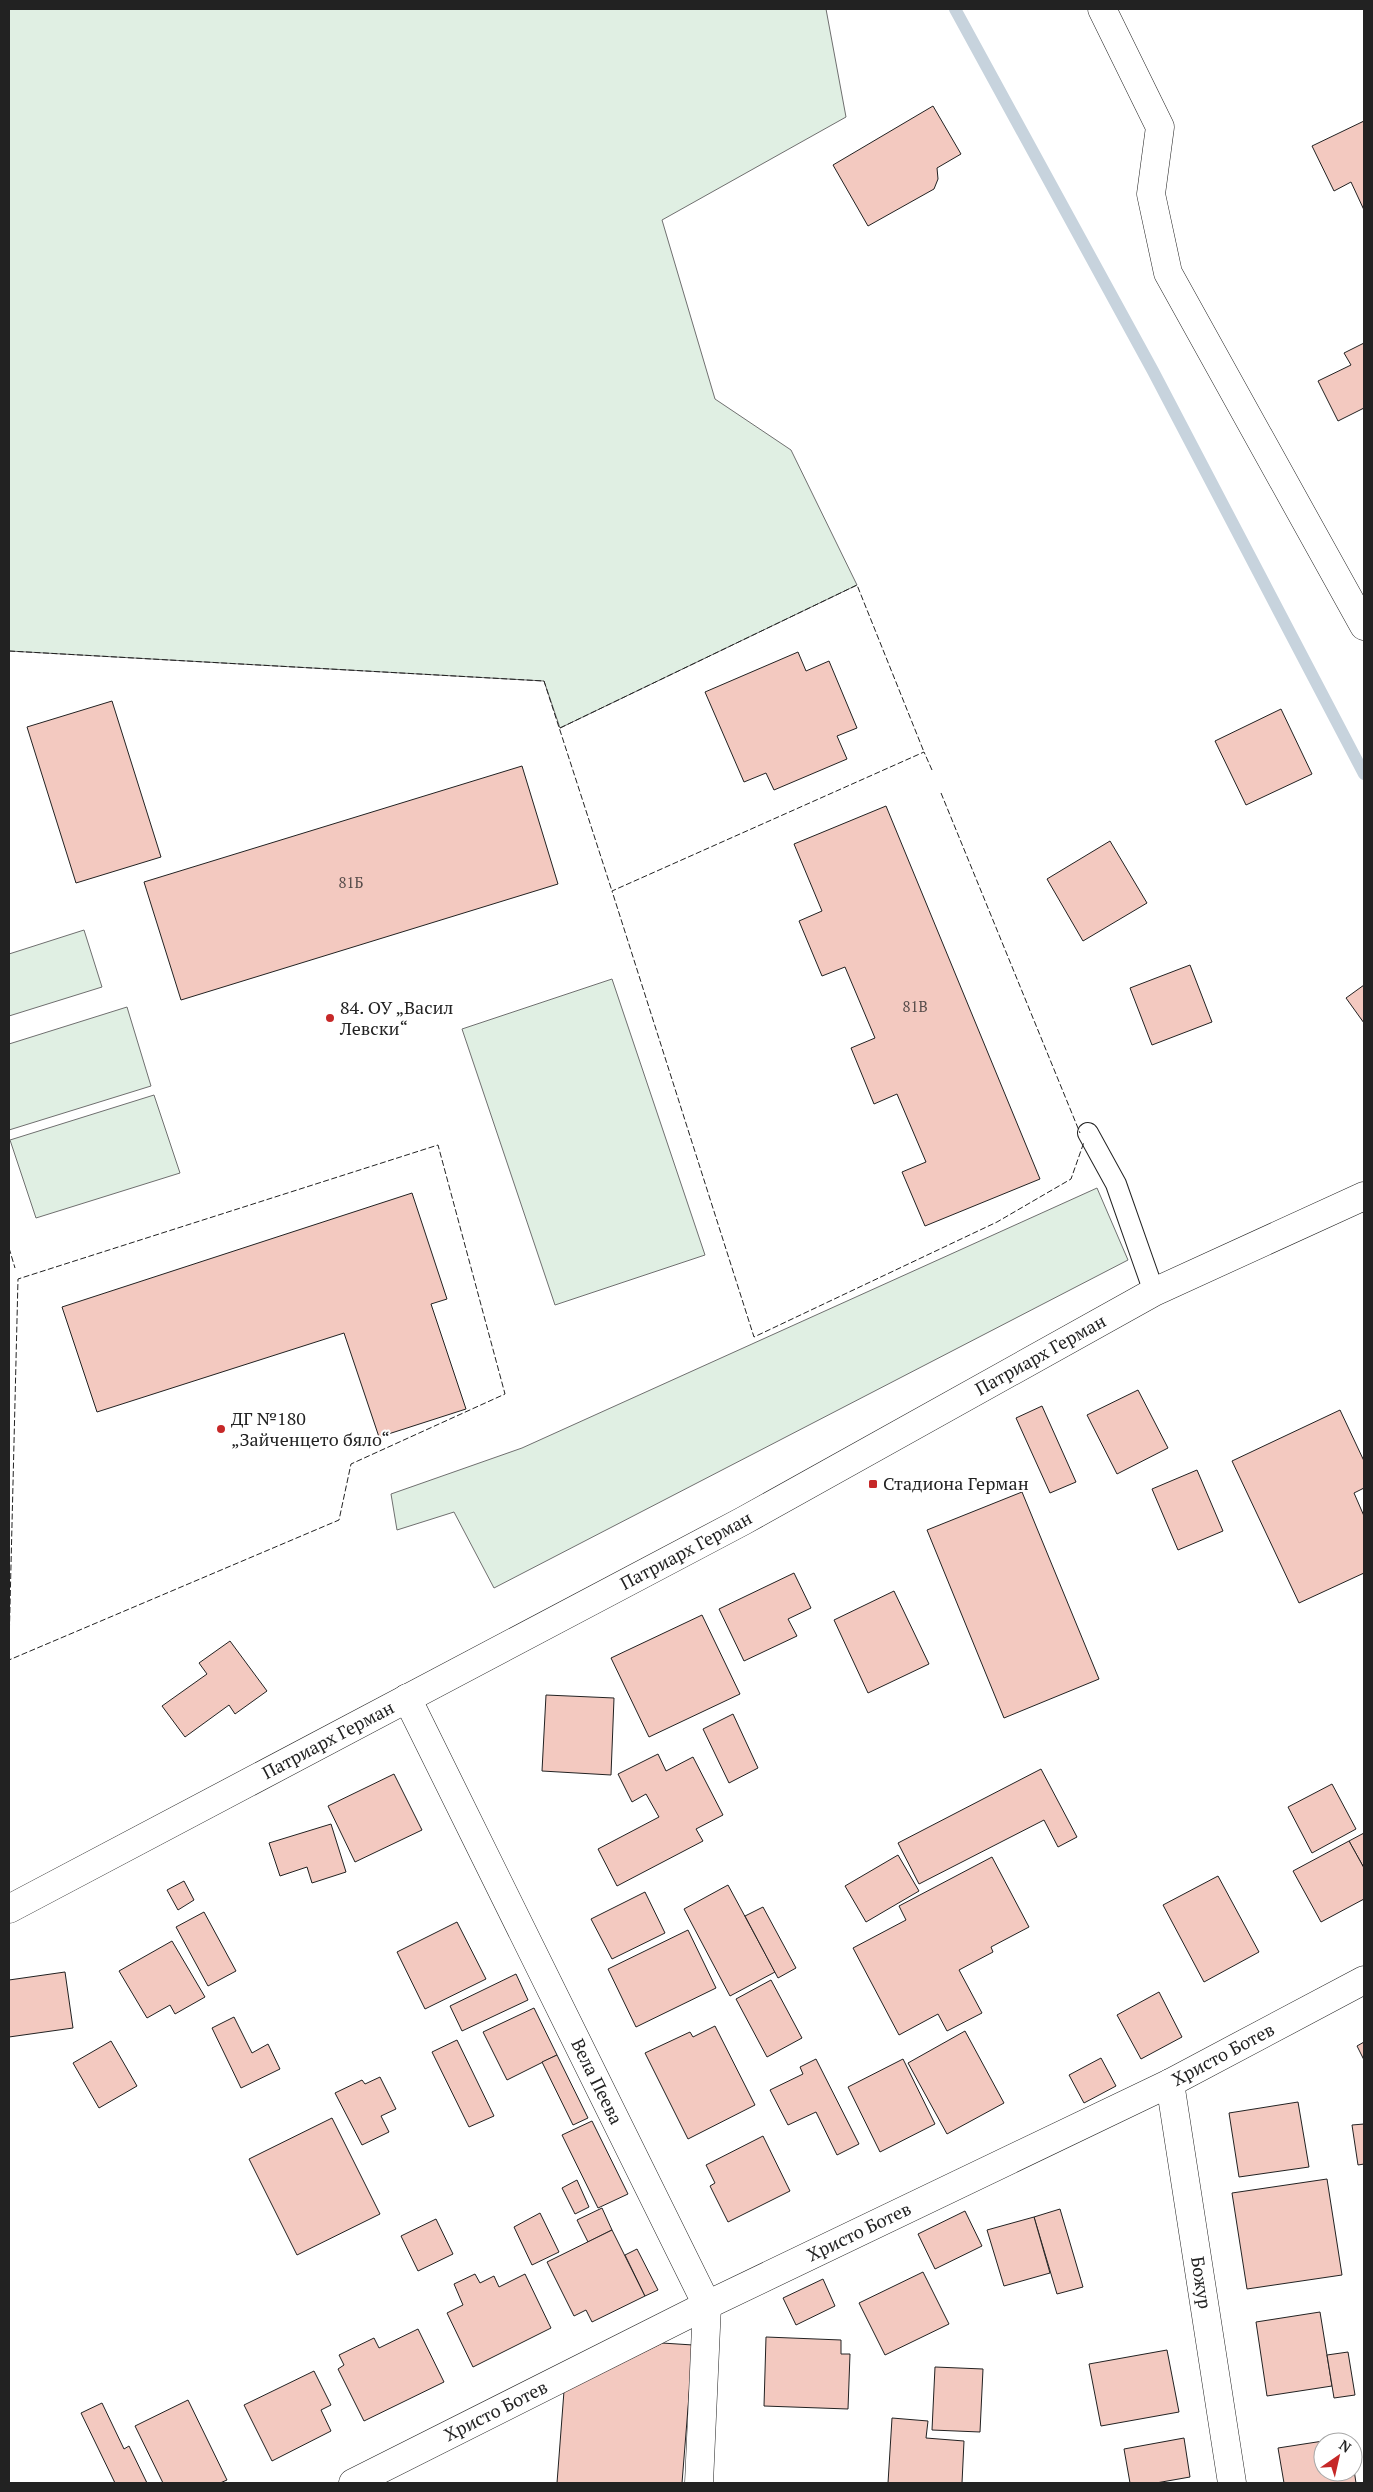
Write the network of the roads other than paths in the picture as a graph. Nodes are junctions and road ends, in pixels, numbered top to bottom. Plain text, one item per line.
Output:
1 (1102, 9) edge
2 (1364, 626) edge
3 (1088, 1133) dead end
4 (1364, 1196) edge
5 (1154, 1292) junction
6 (407, 1698) junction
7 (9, 1910) edge
8 (1364, 1980) edge
9 (1170, 2083) junction
10 (706, 2305) junction
11 (353, 2483) edge
12 (699, 2483) edge
13 (1232, 2483) edge

1 - 2 street
3 - 5 lane
4 - 5 street, Патриарх Герман
5 - 6 street, Патриарх Герман
6 - 7 street, Патриарх Герман
6 - 10 street, Вела Пеева
8 - 9 street, Христо Ботев
9 - 10 street, Христо Ботев
9 - 13 street, Божур
10 - 11 street, Христо Ботев
10 - 12 street, Вела Пеева

